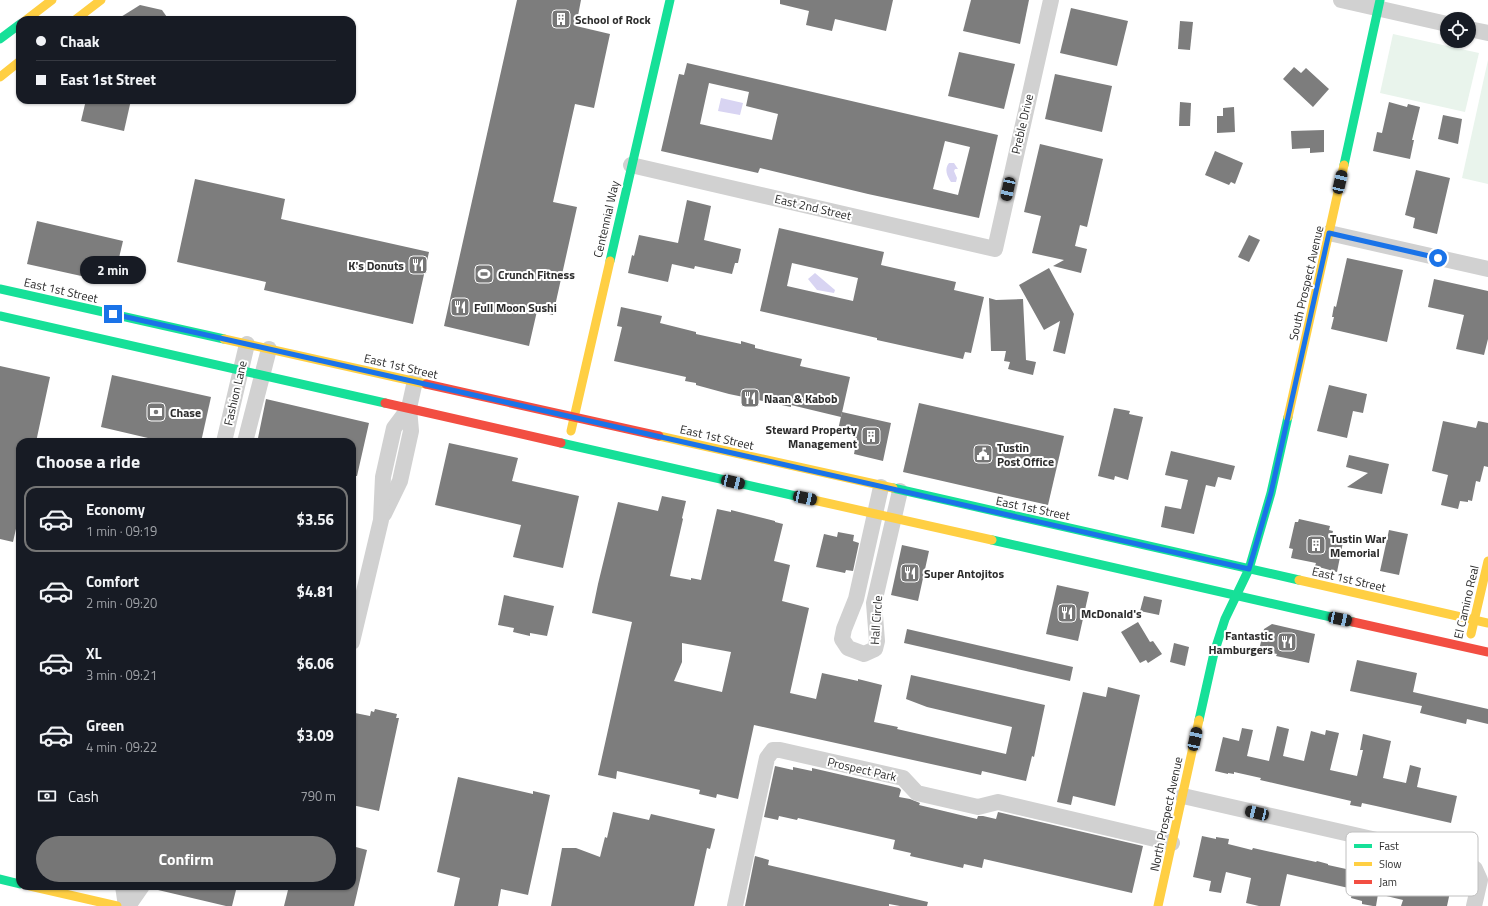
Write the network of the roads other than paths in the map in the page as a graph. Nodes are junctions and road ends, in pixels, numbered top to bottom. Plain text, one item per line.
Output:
1 (52, 0) edge
2 (101, 0) edge
3 (670, 0) edge
4 (1051, 0) edge
5 (1341, 0) edge
6 (1379, 4) edge
7 (31, 16) edge
8 (80, 16) edge
9 (1440, 22) edge
10 (16, 27) edge
11 (1476, 30) edge
12 (1488, 33) edge
13 (0, 39) edge
14 (16, 64) edge
15 (0, 77) edge
16 (631, 165) junction
17 (1329, 233) junction
18 (995, 248) joint
19 (1488, 269) edge
20 (0, 289) edge
21 (0, 316) edge
22 (247, 344) junction
23 (269, 349) junction
24 (240, 370) junction
25 (262, 375) junction
26 (415, 381) junction
27 (409, 408) junction
28 (574, 417) junction
29 (225, 438) edge
30 (246, 438) edge
31 (568, 444) junction
32 (881, 487) junction
33 (900, 491) junction
34 (874, 514) junction
35 (894, 518) junction
36 (1488, 561) edge
37 (1249, 569) junction
38 (1236, 595) junction
39 (1475, 620) junction
40 (1488, 623) edge
41 (356, 625) edge
42 (1468, 648) junction
43 (1488, 652) edge
44 (1183, 796) junction
45 (1346, 833) edge
46 (1172, 843) junction
47 (1478, 874) edge
48 (0, 879) edge
49 (16, 883) edge
50 (1478, 889) edge
51 (47, 890) edge
52 (124, 890) edge
53 (139, 890) edge
54 (1476, 896) edge
55 (117, 906) edge
56 (127, 906) edge
57 (735, 906) edge
58 (1158, 906) edge
59 (1474, 906) edge

1 - 7 main road
2 - 8 main road
3 - 16 main road, Centennial Way
4 - 18 street, Preble Drive
5 - 6 street
6 - 9 street
6 - 17 main road, South Prospect Avenue
10 - 13 main road
11 - 12 street
14 - 15 main road
16 - 18 street, East 2nd Street
16 - 28 main road, Centennial Way
17 - 19 street
17 - 37 main road, South Prospect Avenue
20 - 22 main road, East 1st Street
21 - 24 main road
22 - 23 main road, East 1st Street
22 - 24 street, Fashion Lane
23 - 25 street, Fashion Lane
23 - 26 main road, East 1st Street
24 - 25 main road
24 - 29 street, Fashion Lane
25 - 27 main road
25 - 30 street, Fashion Lane
26 - 27 street
26 - 28 main road, East 1st Street
27 - 31 main road
27 - 41 street
28 - 31 main road, Centennial Way
28 - 32 main road, East 1st Street
31 - 34 main road
32 - 33 main road, East 1st Street
32 - 34 street, Hall Circle
33 - 35 street, Hall Circle
33 - 37 main road, East 1st Street
34 - 35 main road
34 - 35 street, Hall Circle
35 - 38 main road
36 - 39 main road, El Camino Real
37 - 38 main road, North Prospect Avenue
37 - 39 main road, East 1st Street
38 - 42 main road
38 - 44 main road, North Prospect Avenue
39 - 40 main road, East 1st Street
39 - 42 main road, El Camino Real
42 - 43 main road
44 - 45 street
44 - 46 main road, North Prospect Avenue
46 - 57 street, Prospect Park
46 - 58 main road, North Prospect Avenue
47 - 50 street
48 - 49 main road
51 - 55 main road
52 - 56 street
53 - 56 street
54 - 59 street

